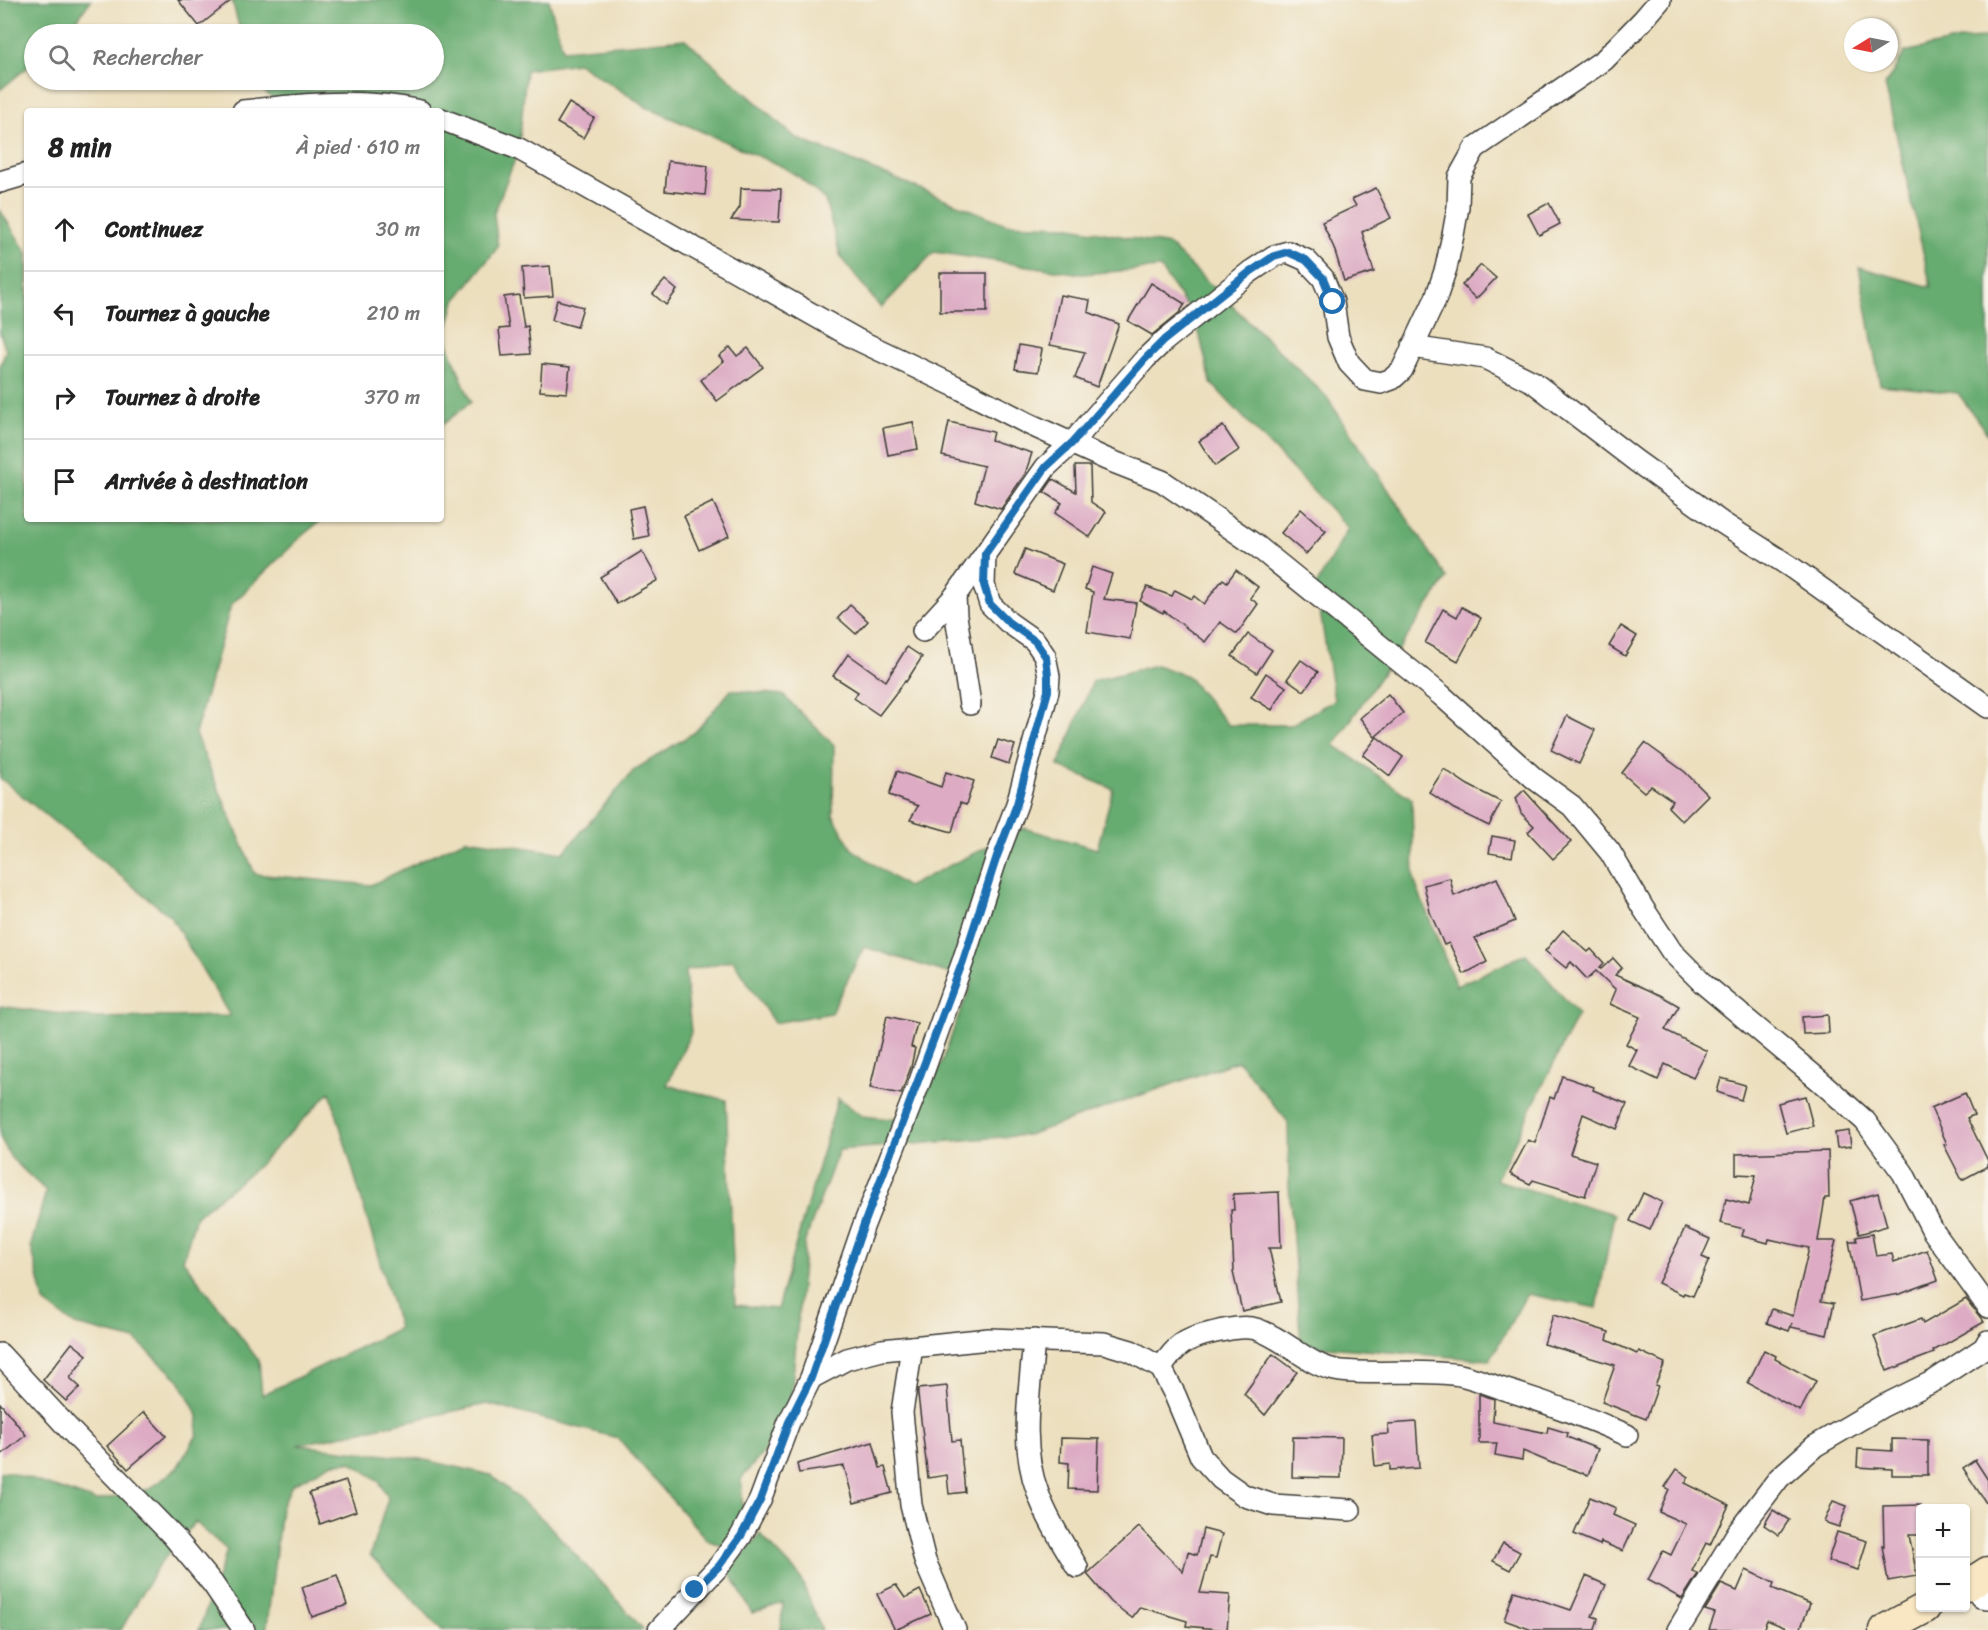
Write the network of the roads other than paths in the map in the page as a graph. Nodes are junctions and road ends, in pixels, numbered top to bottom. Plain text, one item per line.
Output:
1 (1660, 0) edge
2 (269, 108) edge
3 (406, 108) edge
4 (444, 119) edge
5 (24, 175) edge
6 (0, 182) edge
7 (1412, 347) junction
8 (1072, 443) junction
9 (985, 554) junction
10 (955, 596) junction
11 (924, 632) dead end
12 (970, 704) dead end
13 (1988, 707) edge
14 (1988, 1307) edge
15 (1034, 1340) junction
16 (1988, 1341) edge
17 (912, 1347) junction
18 (0, 1354) edge
19 (1161, 1368) junction
20 (811, 1378) junction
21 (1627, 1435) dead end
22 (1350, 1510) dead end
23 (1077, 1567) dead end
24 (1918, 1612) edge
25 (244, 1630) edge
26 (659, 1630) edge
27 (956, 1630) edge
28 (1678, 1630) edge
29 (1884, 1630) edge

1 - 7 street
2 - 3 street
4 - 8 street
5 - 6 street
7 - 8 street
7 - 13 street
8 - 9 street
8 - 14 street
9 - 10 street
9 - 20 street
10 - 11 street
10 - 12 street
15 - 17 street
15 - 19 street
15 - 23 street
16 - 28 street
17 - 20 street
17 - 27 street
18 - 25 street
19 - 21 street
19 - 22 street
20 - 26 street
24 - 29 street

